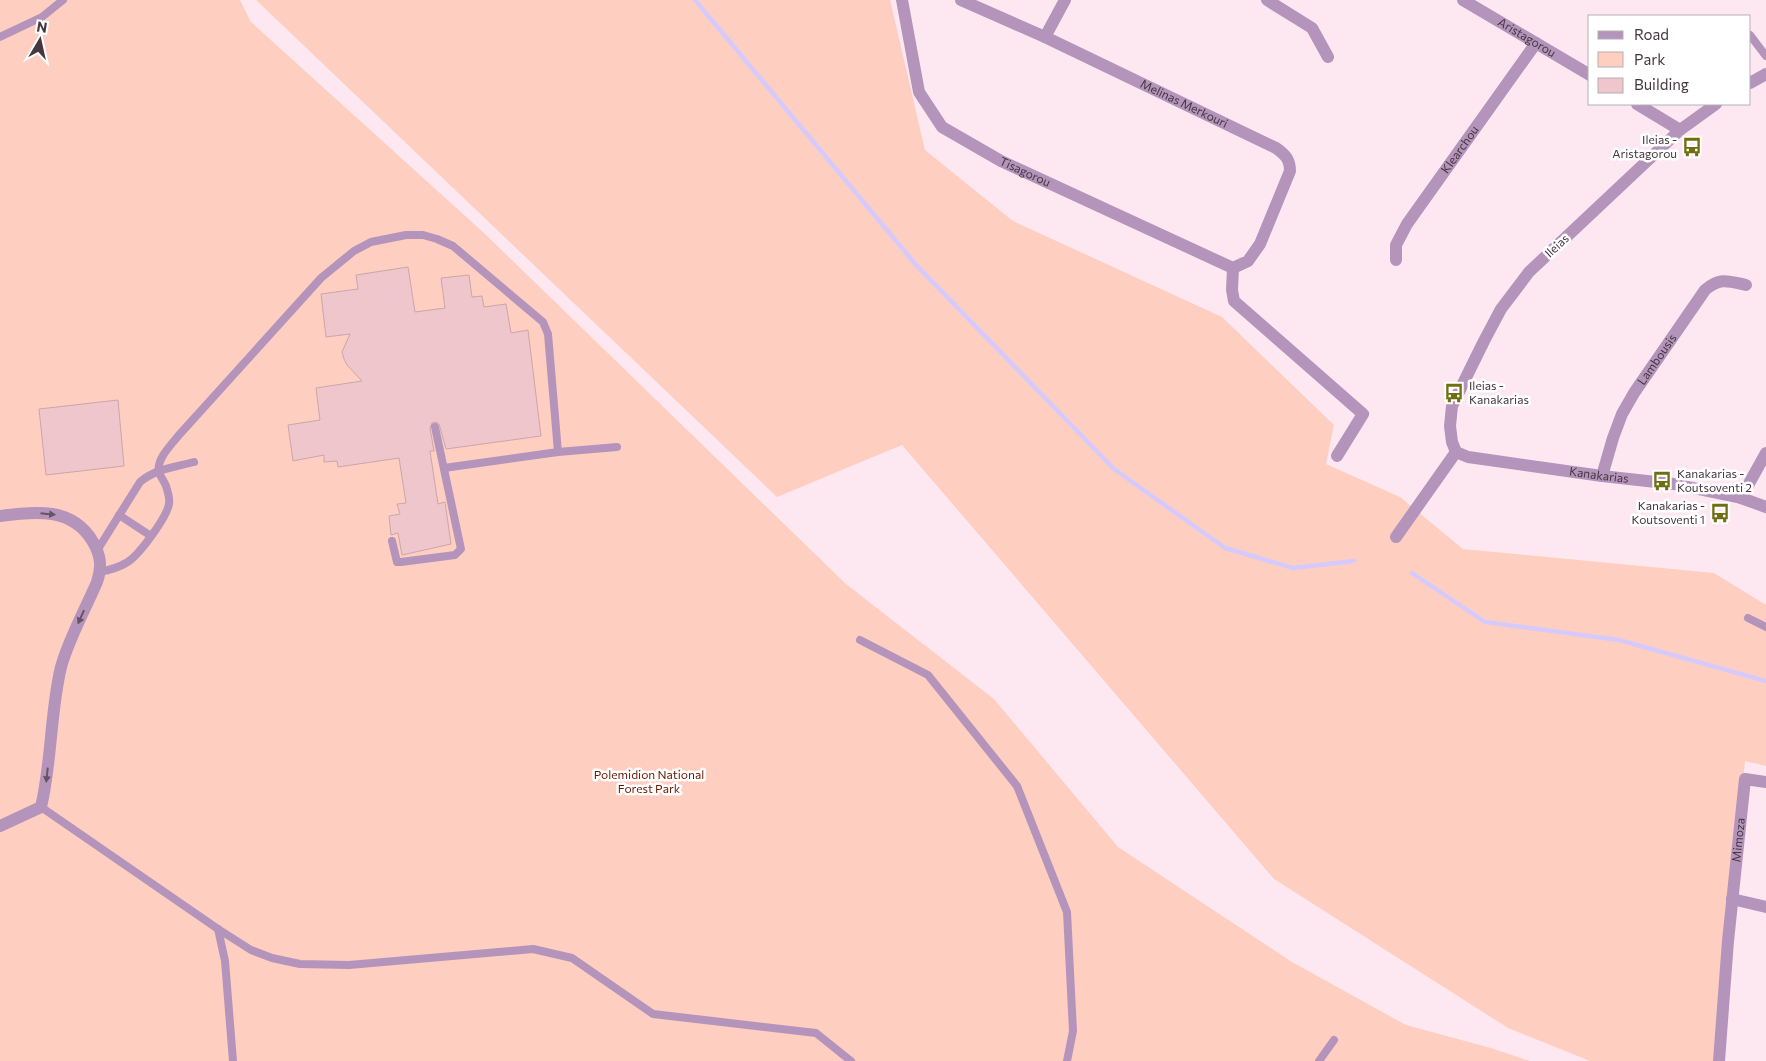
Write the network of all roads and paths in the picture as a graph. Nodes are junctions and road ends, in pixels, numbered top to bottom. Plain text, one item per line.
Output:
1 (63, 0) edge
2 (902, 0) edge
3 (961, 0) edge
4 (1065, 0) edge
5 (1267, 0) edge
6 (1463, 0) edge
7 (1751, 36) edge
8 (0, 37) edge
9 (1045, 37) junction
10 (1536, 43) junction
11 (1766, 56) edge
12 (1328, 57) dead end
13 (1588, 74) edge
14 (1766, 74) edge
15 (1751, 82) edge
16 (1639, 105) edge
17 (1715, 105) edge
18 (1680, 130) junction
19 (1396, 260) dead end
20 (1233, 268) junction
21 (1746, 285) dead end
22 (435, 427) dead end
23 (617, 447) dead end
24 (558, 452) junction
25 (1456, 452) junction
26 (1766, 453) edge
27 (1337, 456) dead end
28 (194, 462) dead end
29 (444, 468) junction
30 (158, 471) junction
31 (1602, 476) junction
32 (1741, 498) junction
33 (1766, 507) edge
34 (119, 515) junction
35 (0, 516) edge
36 (150, 536) junction
37 (1396, 537) dead end
38 (392, 541) dead end
39 (98, 550) junction
40 (100, 572) junction
41 (1748, 618) dead end
42 (1766, 626) edge
43 (860, 640) dead end
44 (1766, 782) edge
45 (41, 807) junction
46 (0, 826) edge
47 (1732, 899) junction
48 (1766, 907) edge
49 (218, 929) junction
50 (1334, 1040) dead end
51 (233, 1061) edge
52 (851, 1061) edge
53 (1067, 1061) edge
54 (1319, 1061) edge
55 (1719, 1061) edge

1 - 8 lane
2 - 20 street, Tisagorou
3 - 9 street, Melinas Merkouri
4 - 9 street
5 - 12 street
6 - 10 street, Aristagorou
7 - 11 lane
9 - 20 street, Melinas Merkouri
10 - 13 street, Aristagorou
10 - 19 street, Klearchou
14 - 15 street
16 - 18 street
17 - 18 street, Ileias
18 - 25 street, Ileias
20 - 27 street
21 - 31 street, Lambousis
22 - 29 lane
23 - 24 lane
24 - 29 lane
24 - 30 lane
25 - 31 street, Kanakarias
25 - 37 street
26 - 32 street
28 - 30 lane
29 - 38 lane
30 - 34 lane
30 - 36 lane
31 - 32 street, Kanakarias
32 - 33 street, Kanakarias
34 - 36 lane
34 - 39 lane
35 -> 39 street
36 - 40 lane
39 - 40 street
40 -> 45 street
41 - 42 lane
43 - 53 lane
44 - 47 street, Mimoza
45 - 46 street
45 - 49 lane
47 - 48 street
47 - 55 street, Mimoza
49 - 51 lane
49 - 52 lane
50 - 54 lane

